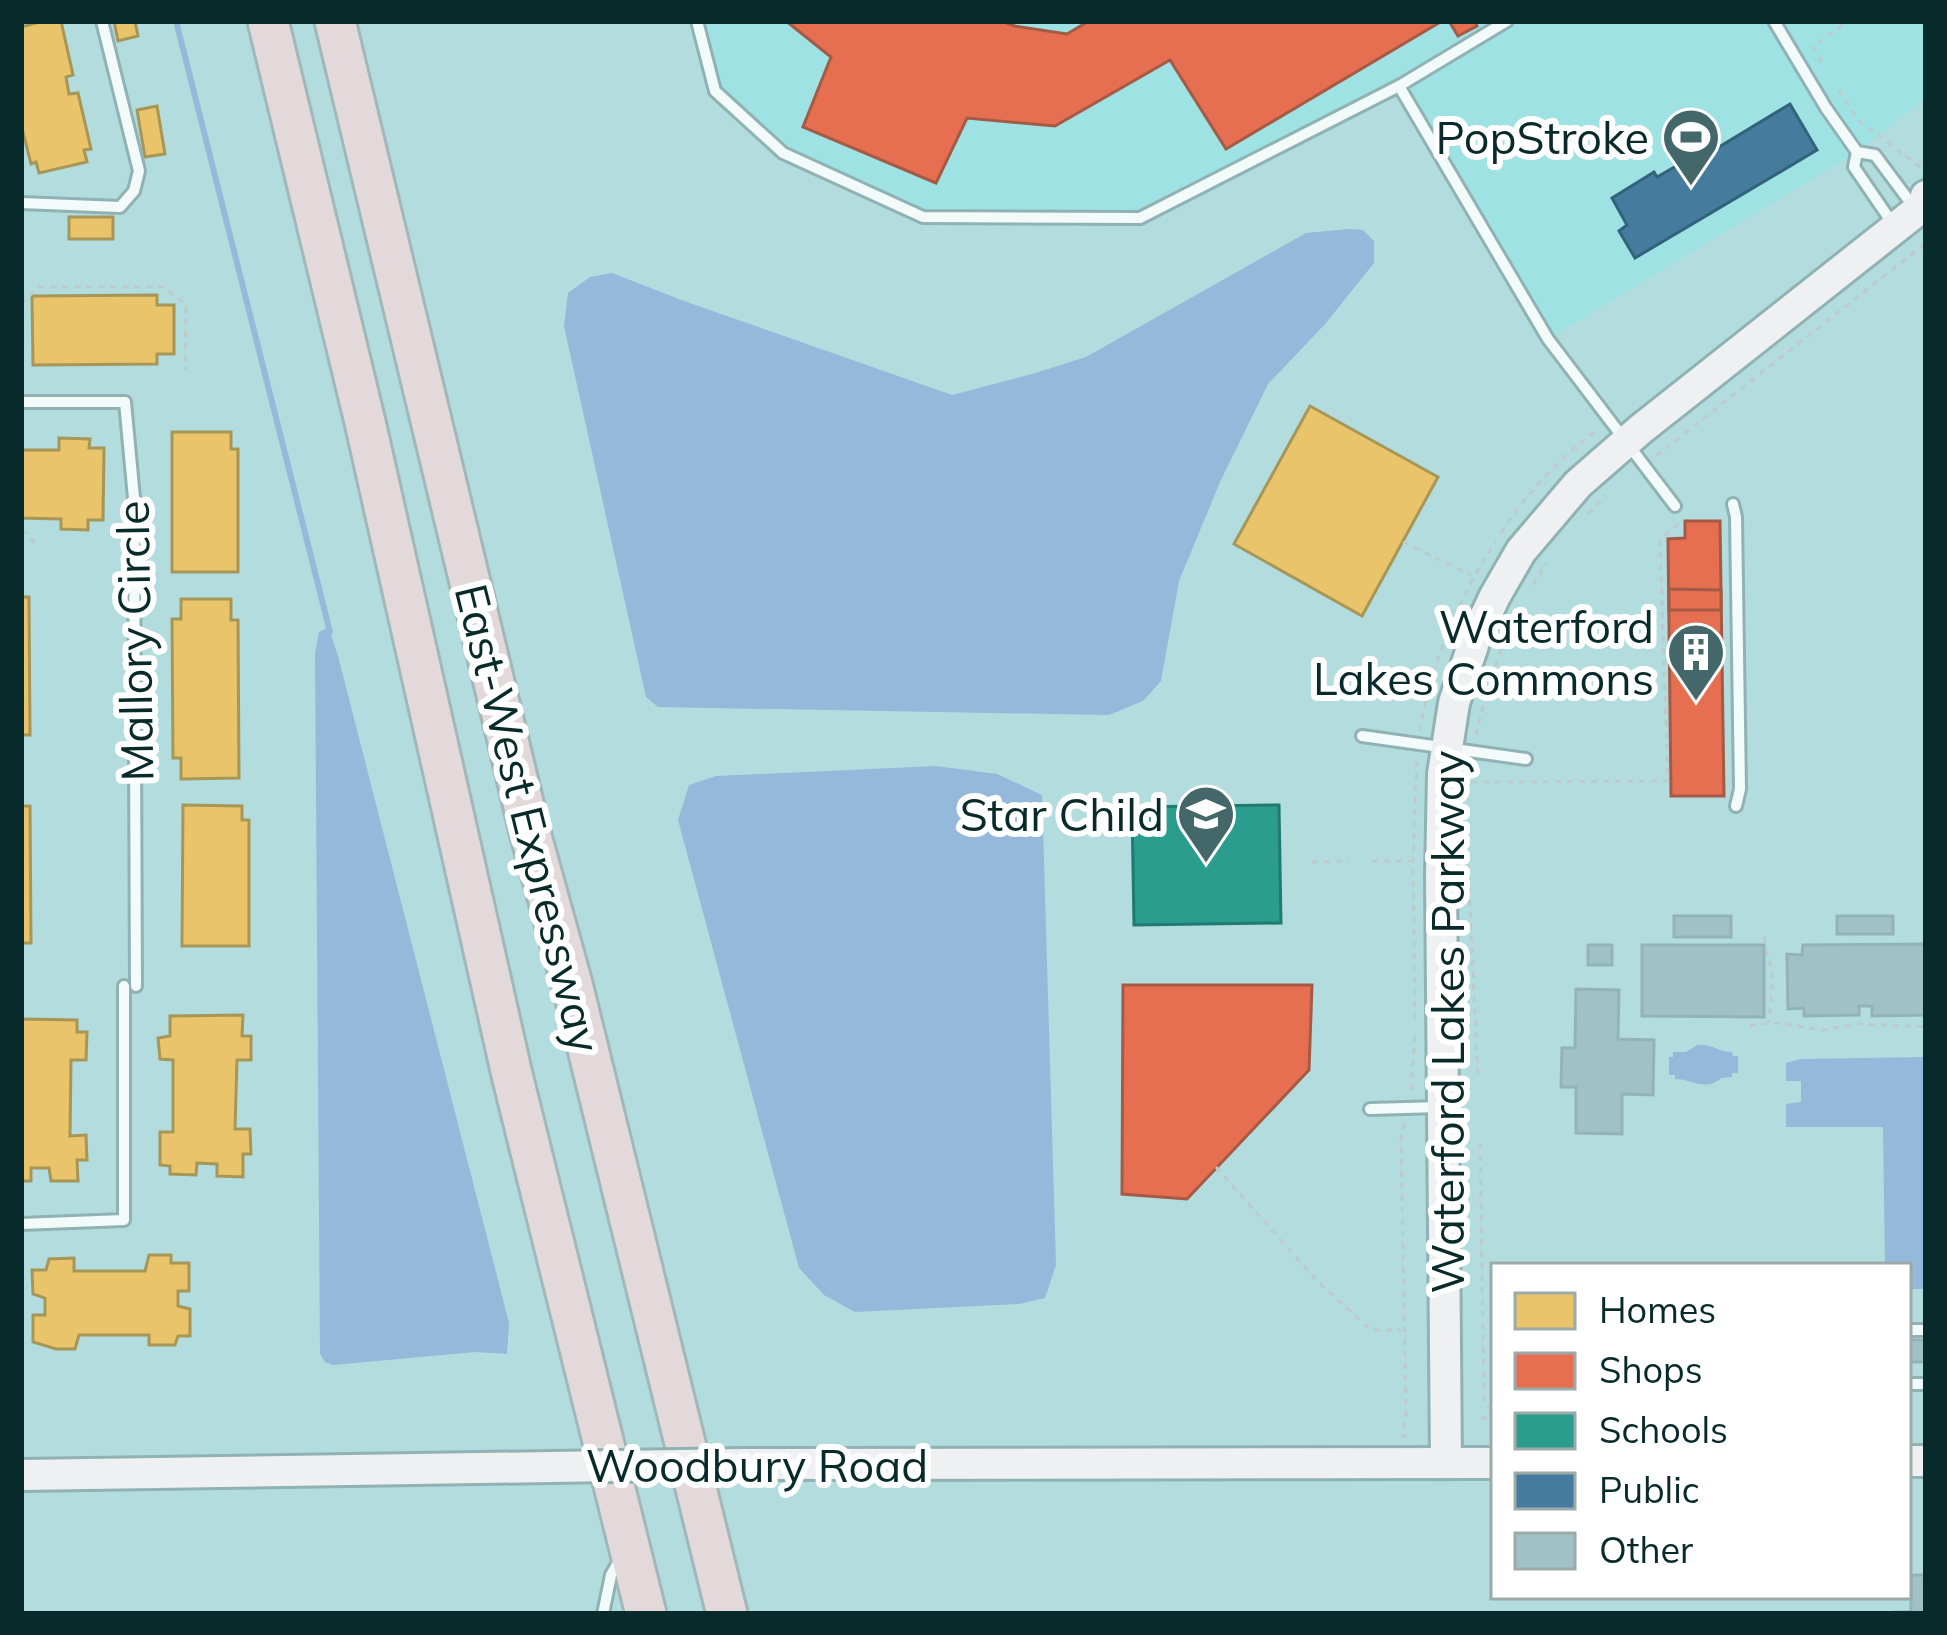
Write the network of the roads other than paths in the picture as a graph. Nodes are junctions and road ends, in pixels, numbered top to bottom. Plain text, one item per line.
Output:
1 (102, 21) edge
2 (268, 21) edge
3 (335, 21) edge
4 (697, 21) edge
5 (1507, 21) edge
6 (1774, 21) edge
7 (1400, 86) junction
8 (1857, 152) junction
9 (1917, 197) edge
10 (21, 203) edge
11 (21, 402) edge
12 (1626, 442) junction
13 (1733, 504) dead end
14 (1675, 506) dead end
15 (1362, 736) dead end
16 (1446, 749) junction
17 (1526, 759) dead end
18 (1736, 806) dead end
19 (1443, 1107) junction
20 (1370, 1109) dead end
21 (21, 1224) edge
22 (1447, 1463) junction
23 (1491, 1463) edge
24 (21, 1475) edge
25 (628, 1545) junction
26 (603, 1614) edge
27 (646, 1614) edge
28 (727, 1614) edge

1 - 10 lane
2 - 25 highway, East-West Expressway
3 - 28 highway, East-West Expressway
4 - 7 lane
5 - 7 lane
6 - 8 lane
7 - 12 lane
8 - 9 lane
8 - 9 lane
9 - 12 street, Waterford Lakes Parkway
11 - 21 lane, Mallory Circle
12 - 14 lane
12 - 16 street, Waterford Lakes Parkway
13 - 18 lane
15 - 16 lane
16 - 17 lane
16 - 19 street, Waterford Lakes Parkway
19 - 20 lane
19 - 22 street, Waterford Lakes Parkway
22 - 23 street, Woodbury Road
22 - 24 street, Woodbury Road, bridge
25 - 26 lane
25 - 27 highway, East-West Expressway

